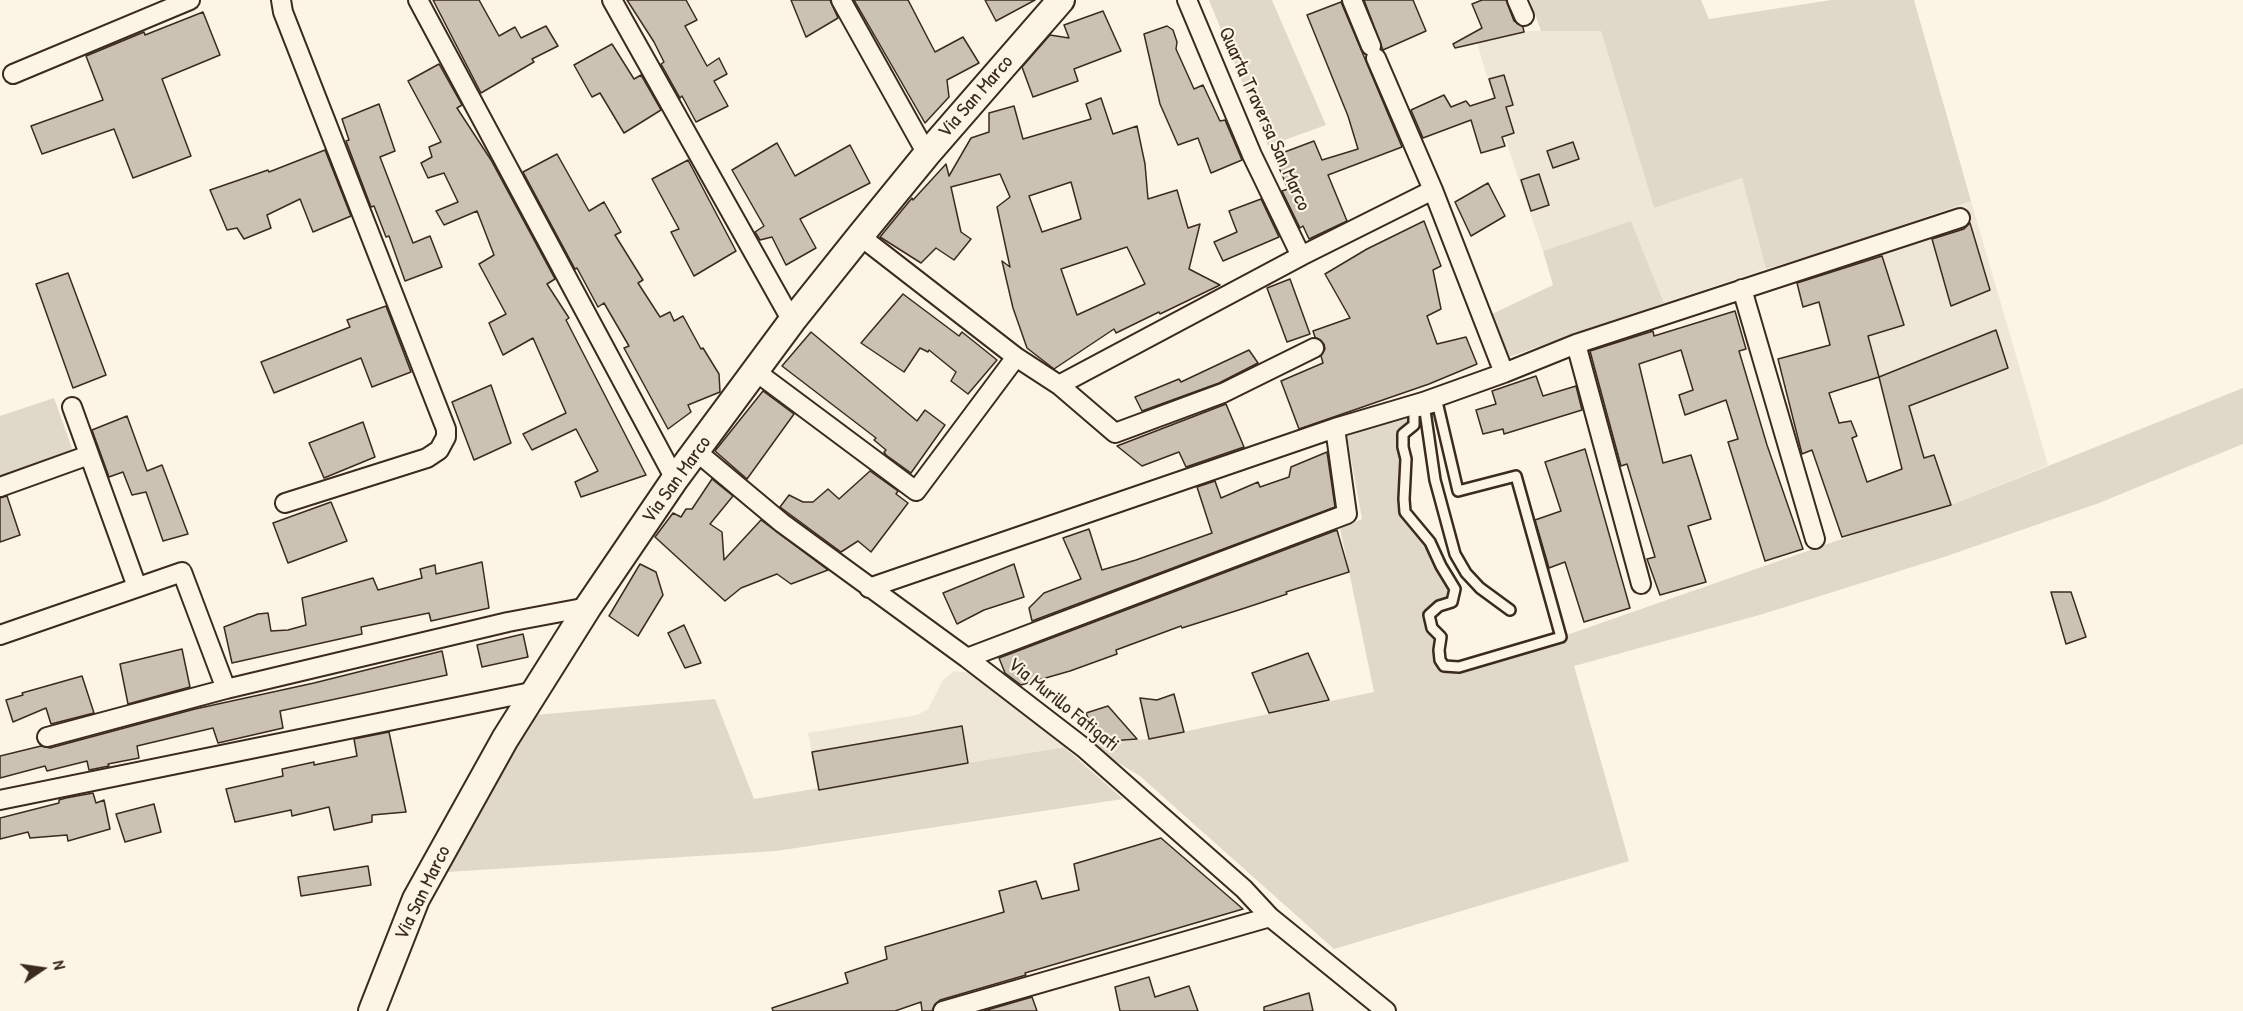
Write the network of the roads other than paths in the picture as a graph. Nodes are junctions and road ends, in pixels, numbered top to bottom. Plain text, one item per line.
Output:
1 (190, 0) edge
2 (281, 0) edge
3 (418, 0) edge
4 (612, 0) edge
5 (841, 0) edge
6 (1059, 0) edge
7 (1187, 0) edge
8 (1353, 0) edge
9 (12, 74) dead end
10 (927, 154) junction
11 (1432, 190) junction
12 (1960, 218) dead end
13 (860, 236) junction
14 (1301, 256) junction
15 (1742, 289) junction
16 (792, 321) junction
17 (1576, 344) junction
18 (1314, 348) dead end
19 (1016, 357) junction
20 (755, 371) junction
21 (1504, 373) junction
22 (1059, 385) junction
23 (1423, 402) junction
24 (72, 407) dead end
25 (1335, 428) junction
26 (696, 452) junction
27 (89, 455) junction
28 (1516, 476) joint
29 (675, 479) junction
30 (0, 488) edge
31 (285, 503) dead end
32 (1815, 539) dead end
33 (1641, 584) dead end
34 (137, 587) junction
35 (869, 588) junction
36 (588, 608) junction
37 (1510, 610) dead end
38 (0, 635) edge
39 (967, 658) junction
40 (226, 689) junction
41 (536, 691) junction
42 (47, 737) dead end
43 (0, 800) edge
44 (1270, 917) junction
45 (372, 1011) edge
46 (943, 1011) edge
47 (1386, 1011) edge

1 - 9 street
2 - 31 street
3 - 29 street
4 - 16 street
5 - 10 street
6 - 10 main road, Via San Marco
7 - 14 street, Quarta Traversa San Marco
8 - 11 street
10 - 13 main road, Via San Marco
11 - 14 street
11 - 21 street
12 - 15 street
13 - 16 main road, Via San Marco
13 - 19 street
14 - 22 street
15 - 17 street
15 - 32 street
16 - 20 main road, Via San Marco
17 - 21 street
17 - 33 street
18 - 22 street
19 - 20 street
19 - 22 street
20 - 26 main road, Via San Marco
21 - 23 street
23 - 25 street
23 - 37 lane
24 - 27 street
25 - 35 street
25 - 39 street
26 - 29 main road, Via San Marco
26 - 35 street, Via Murillo Fatigati
27 - 30 street
27 - 34 street
28 - 28 lane
29 - 36 main road, Via San Marco
34 - 38 street
34 - 40 street
35 - 39 street, Via Murillo Fatigati
36 - 40 street
36 - 41 main road, Via San Marco
39 - 44 street, Via Murillo Fatigati
40 - 42 street
41 - 43 street
41 - 45 main road, Via San Marco
44 - 46 street
44 - 47 street, Via Murillo Fatigati

